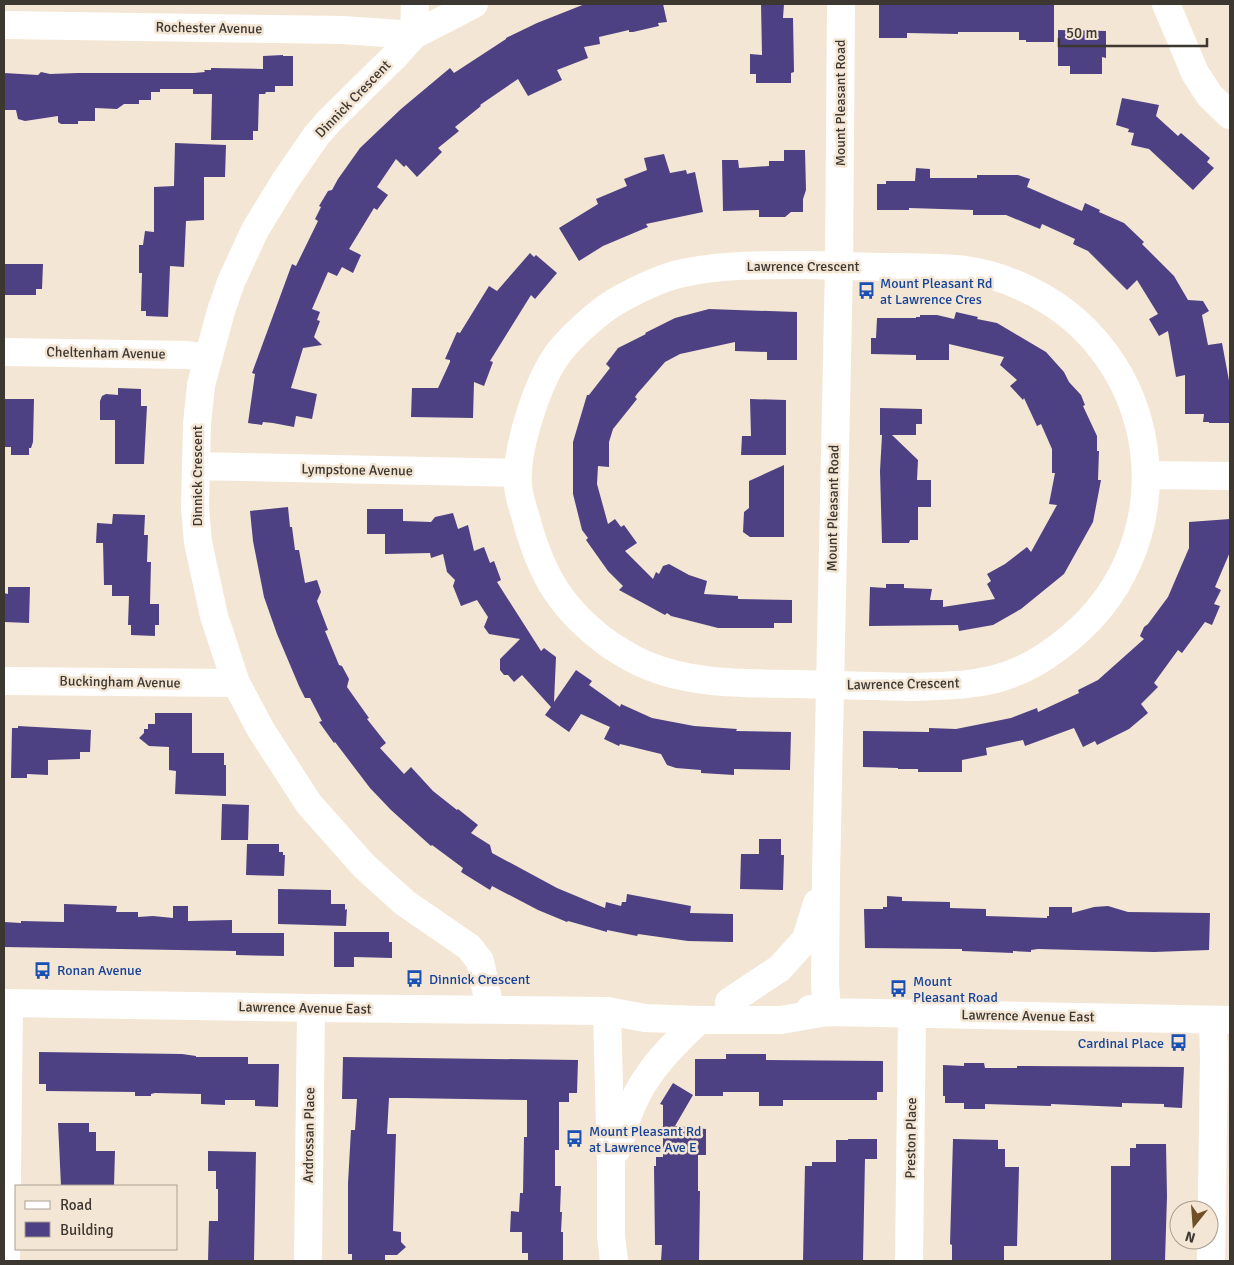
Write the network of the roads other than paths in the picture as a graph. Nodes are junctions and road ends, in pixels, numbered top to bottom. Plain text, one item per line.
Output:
1 (416, 4) edge
2 (474, 4) edge
3 (841, 4) edge
4 (1166, 4) edge
5 (4, 25) edge
6 (414, 34) junction
7 (1230, 115) edge
8 (839, 266) junction
9 (4, 352) edge
10 (208, 358) junction
11 (196, 466) junction
12 (518, 473) junction
13 (1147, 475) junction
14 (1230, 476) edge
15 (4, 681) edge
16 (236, 683) junction
17 (829, 685) junction
18 (826, 875) junction
19 (729, 1002) junction
20 (6, 1003) edge
21 (311, 1008) junction
22 (490, 1009) junction
23 (607, 1011) junction
24 (827, 1012) junction
25 (912, 1014) junction
26 (699, 1020) junction
27 (1222, 1020) edge
28 (611, 1164) junction
29 (6, 1261) edge
30 (308, 1261) edge
31 (614, 1261) edge
32 (909, 1261) edge
33 (1211, 1261) edge

1 - 6 street
2 - 6 street, Dinnick Crescent
3 - 8 street, Mount Pleasant Road
4 - 7 street
5 - 6 street, Rochester Avenue
6 - 10 street, Dinnick Crescent
8 - 12 street, Lawrence Crescent
8 - 13 street, Lawrence Crescent
8 - 17 street, Mount Pleasant Road
9 - 10 street, Cheltenham Avenue
10 - 11 street, Dinnick Crescent
11 - 12 street, Lympstone Avenue
11 - 16 street, Dinnick Crescent
12 - 17 street, Lawrence Crescent
13 - 14 street
13 - 17 street, Lawrence Crescent
15 - 16 street, Buckingham Avenue
16 - 22 street, Dinnick Crescent
17 - 18 street, Mount Pleasant Road
18 - 19 street
18 - 24 street, Mount Pleasant Road
19 - 23 street, Lawrence Avenue East
19 - 24 street, Lawrence Avenue East
20 - 21 street, Lawrence Avenue East
20 - 29 street
21 - 22 street, Lawrence Avenue East
21 - 30 street, Ardrossan Place
22 - 23 street, Lawrence Avenue East
23 - 26 street, Lawrence Avenue East
23 - 28 street
24 - 25 street, Lawrence Avenue East
24 - 26 street, Lawrence Avenue East
25 - 27 street, Lawrence Avenue East
25 - 32 street, Preston Place
26 - 28 street
27 - 33 street
28 - 31 street

